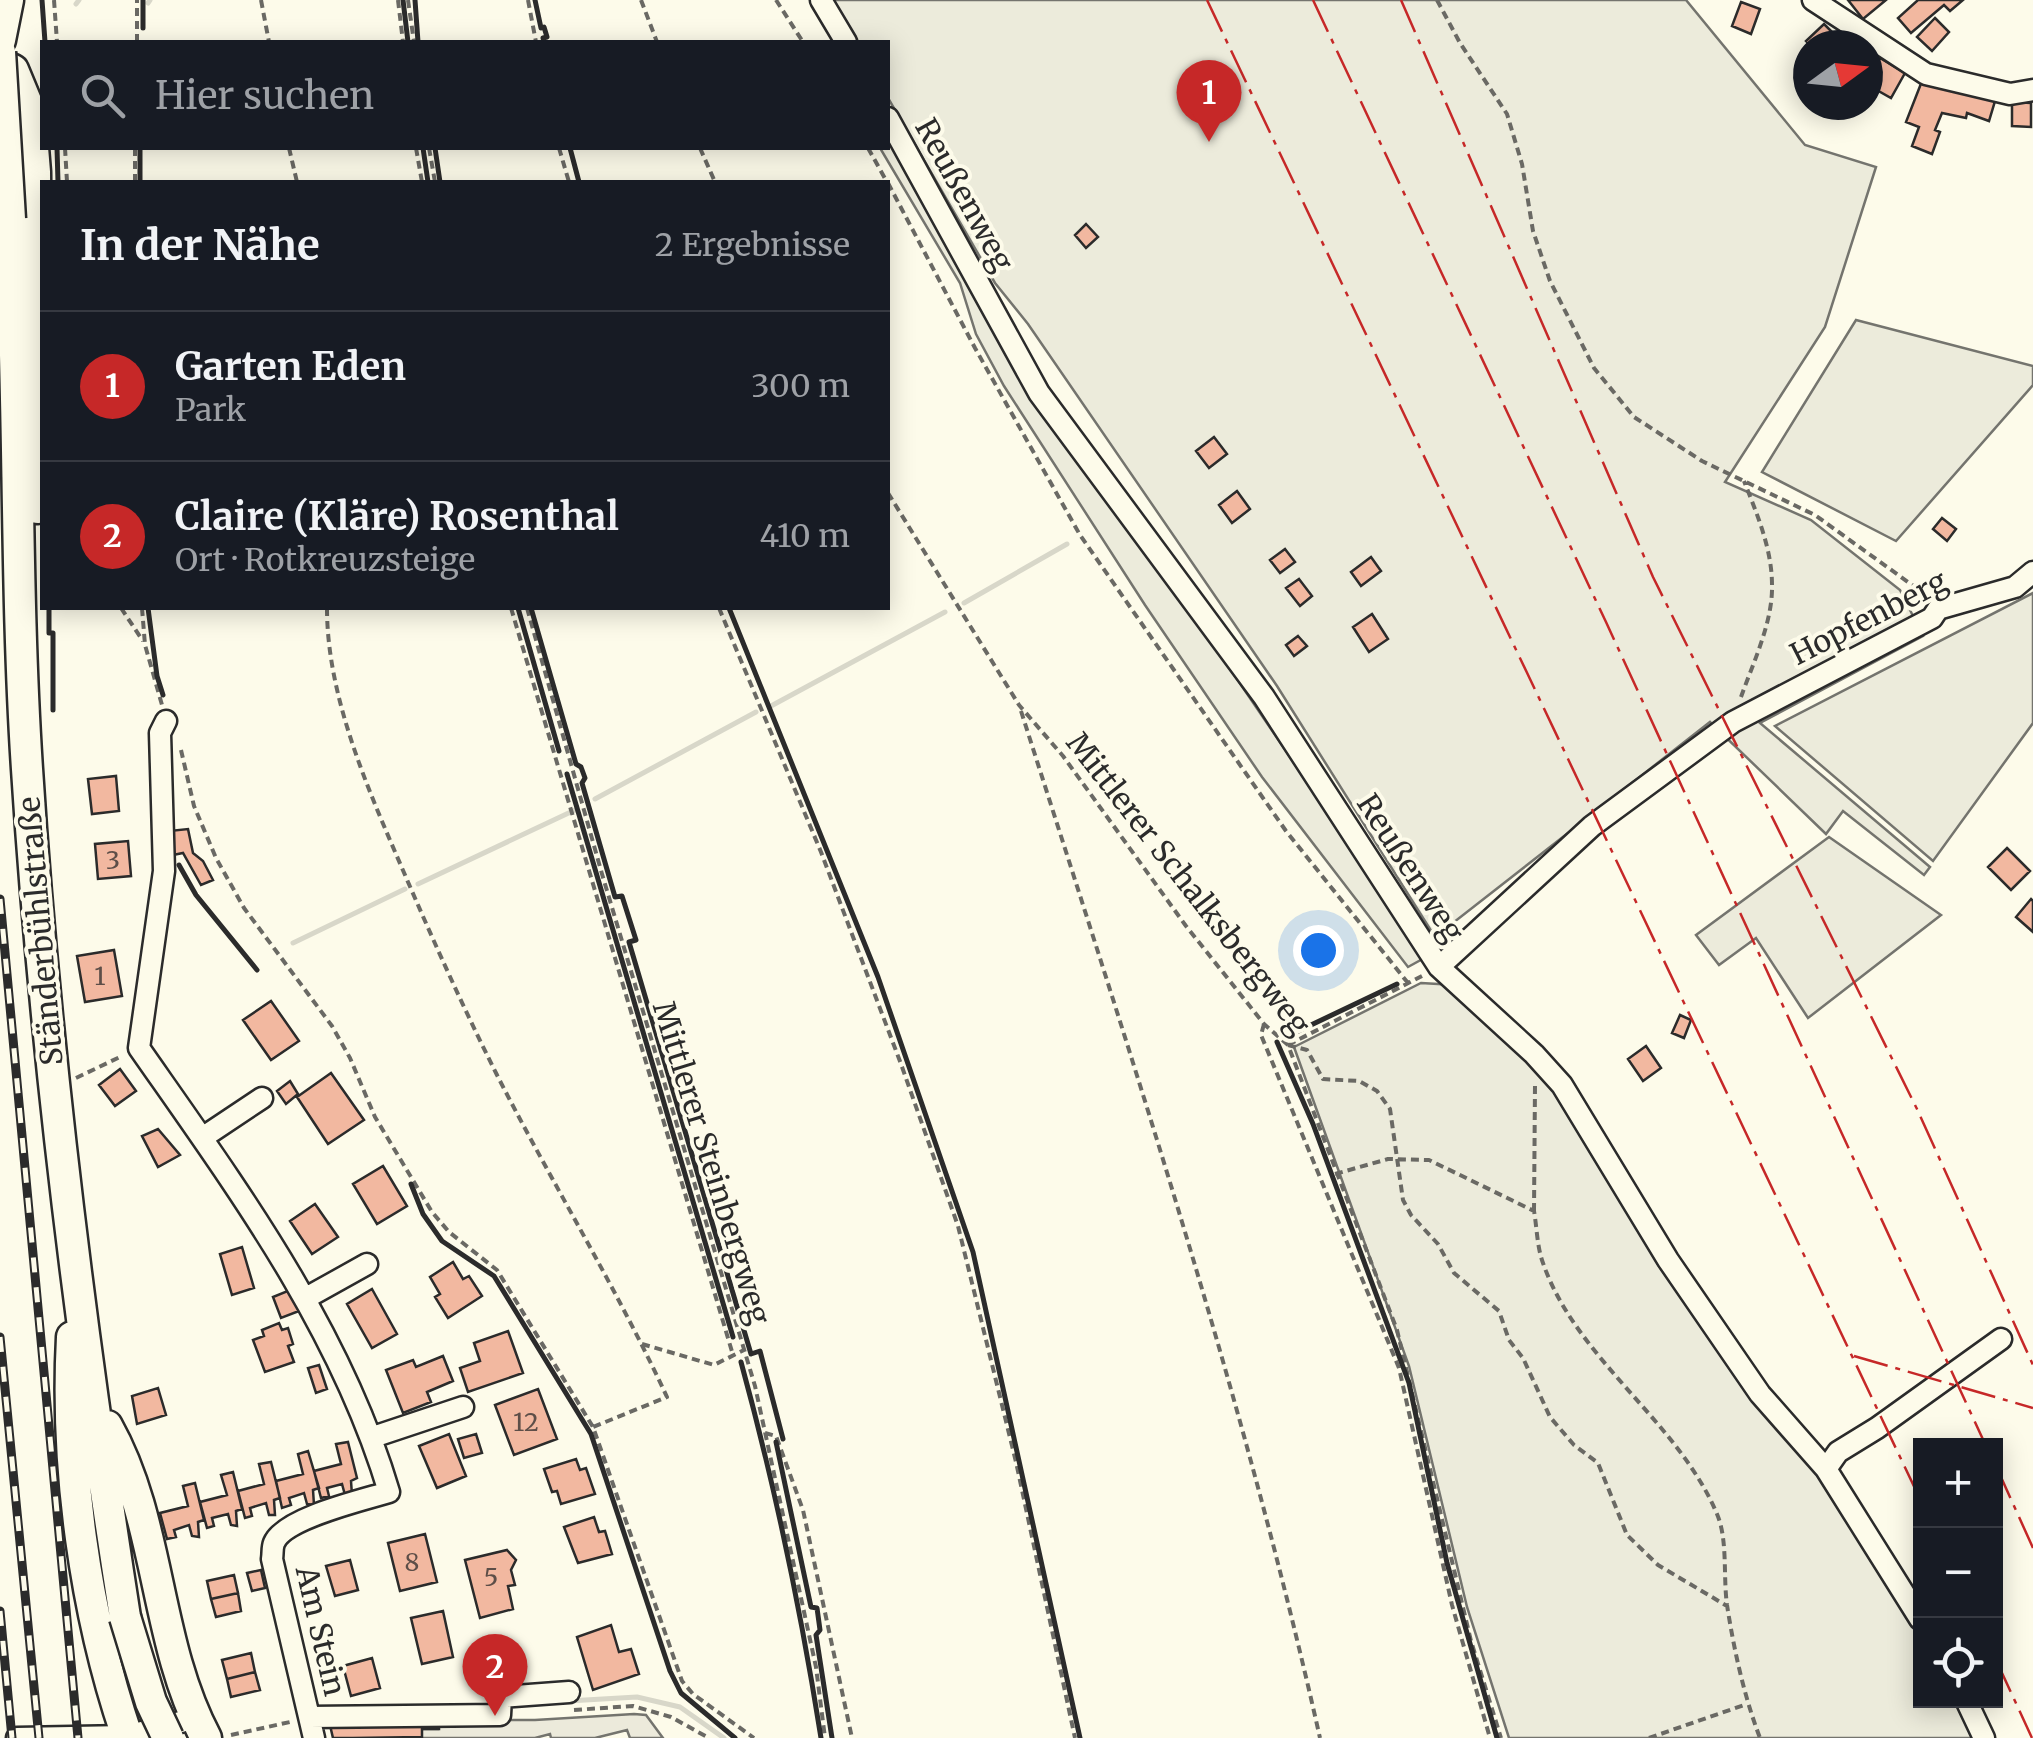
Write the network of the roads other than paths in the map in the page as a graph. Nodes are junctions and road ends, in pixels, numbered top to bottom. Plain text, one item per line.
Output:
1 (8, 0) edge
2 (820, 0) edge
3 (1813, 0) edge
4 (0, 40) edge
5 (845, 40) edge
6 (0, 52) edge
7 (7, 74) edge
8 (2033, 90) edge
9 (890, 122) edge
10 (2033, 572) edge
11 (0, 576) edge
12 (23, 680) junction
13 (172, 728) road end
14 (1439, 967) junction
15 (262, 1098) dead end
16 (202, 1138) junction
17 (76, 1264) junction
18 (367, 1264) dead end
19 (306, 1298) junction
20 (2001, 1339) dead end
21 (96, 1406) junction
22 (463, 1407) dead end
23 (372, 1437) junction
24 (1826, 1469) junction
25 (1919, 1618) edge
26 (568, 1692) dead end
27 (1970, 1708) edge
28 (312, 1728) edge
29 (211, 1730) edge
30 (128, 1737) edge
31 (18, 1738) edge
32 (168, 1738) edge
33 (1984, 1738) edge

1 - 4 highway
2 - 5 street
3 - 8 street
6 - 12 highway, Ständerbühlstraße, bridge
7 - 12 highway
9 - 14 street, Reußenweg
10 - 14 street, Hopfenberg
11 - 12 highway
12 - 17 highway, Ständerbühlstraße
13 - 16 street, Am Stein
14 - 24 street, Reußenweg
15 - 16 street
16 - 19 street, Am Stein
17 - 21 highway, Ständerbühlstraße
17 - 30 highway
18 - 19 street
19 - 23 street, Am Stein
20 - 24 street
21 - 29 highway
21 - 32 highway, Ständerbühlstraße, bridge
22 - 23 street
23 - 28 street, Am Stein
24 - 25 street, Reußenweg
26 - 28 street
27 - 33 street
29 - 30 street
30 - 31 street

